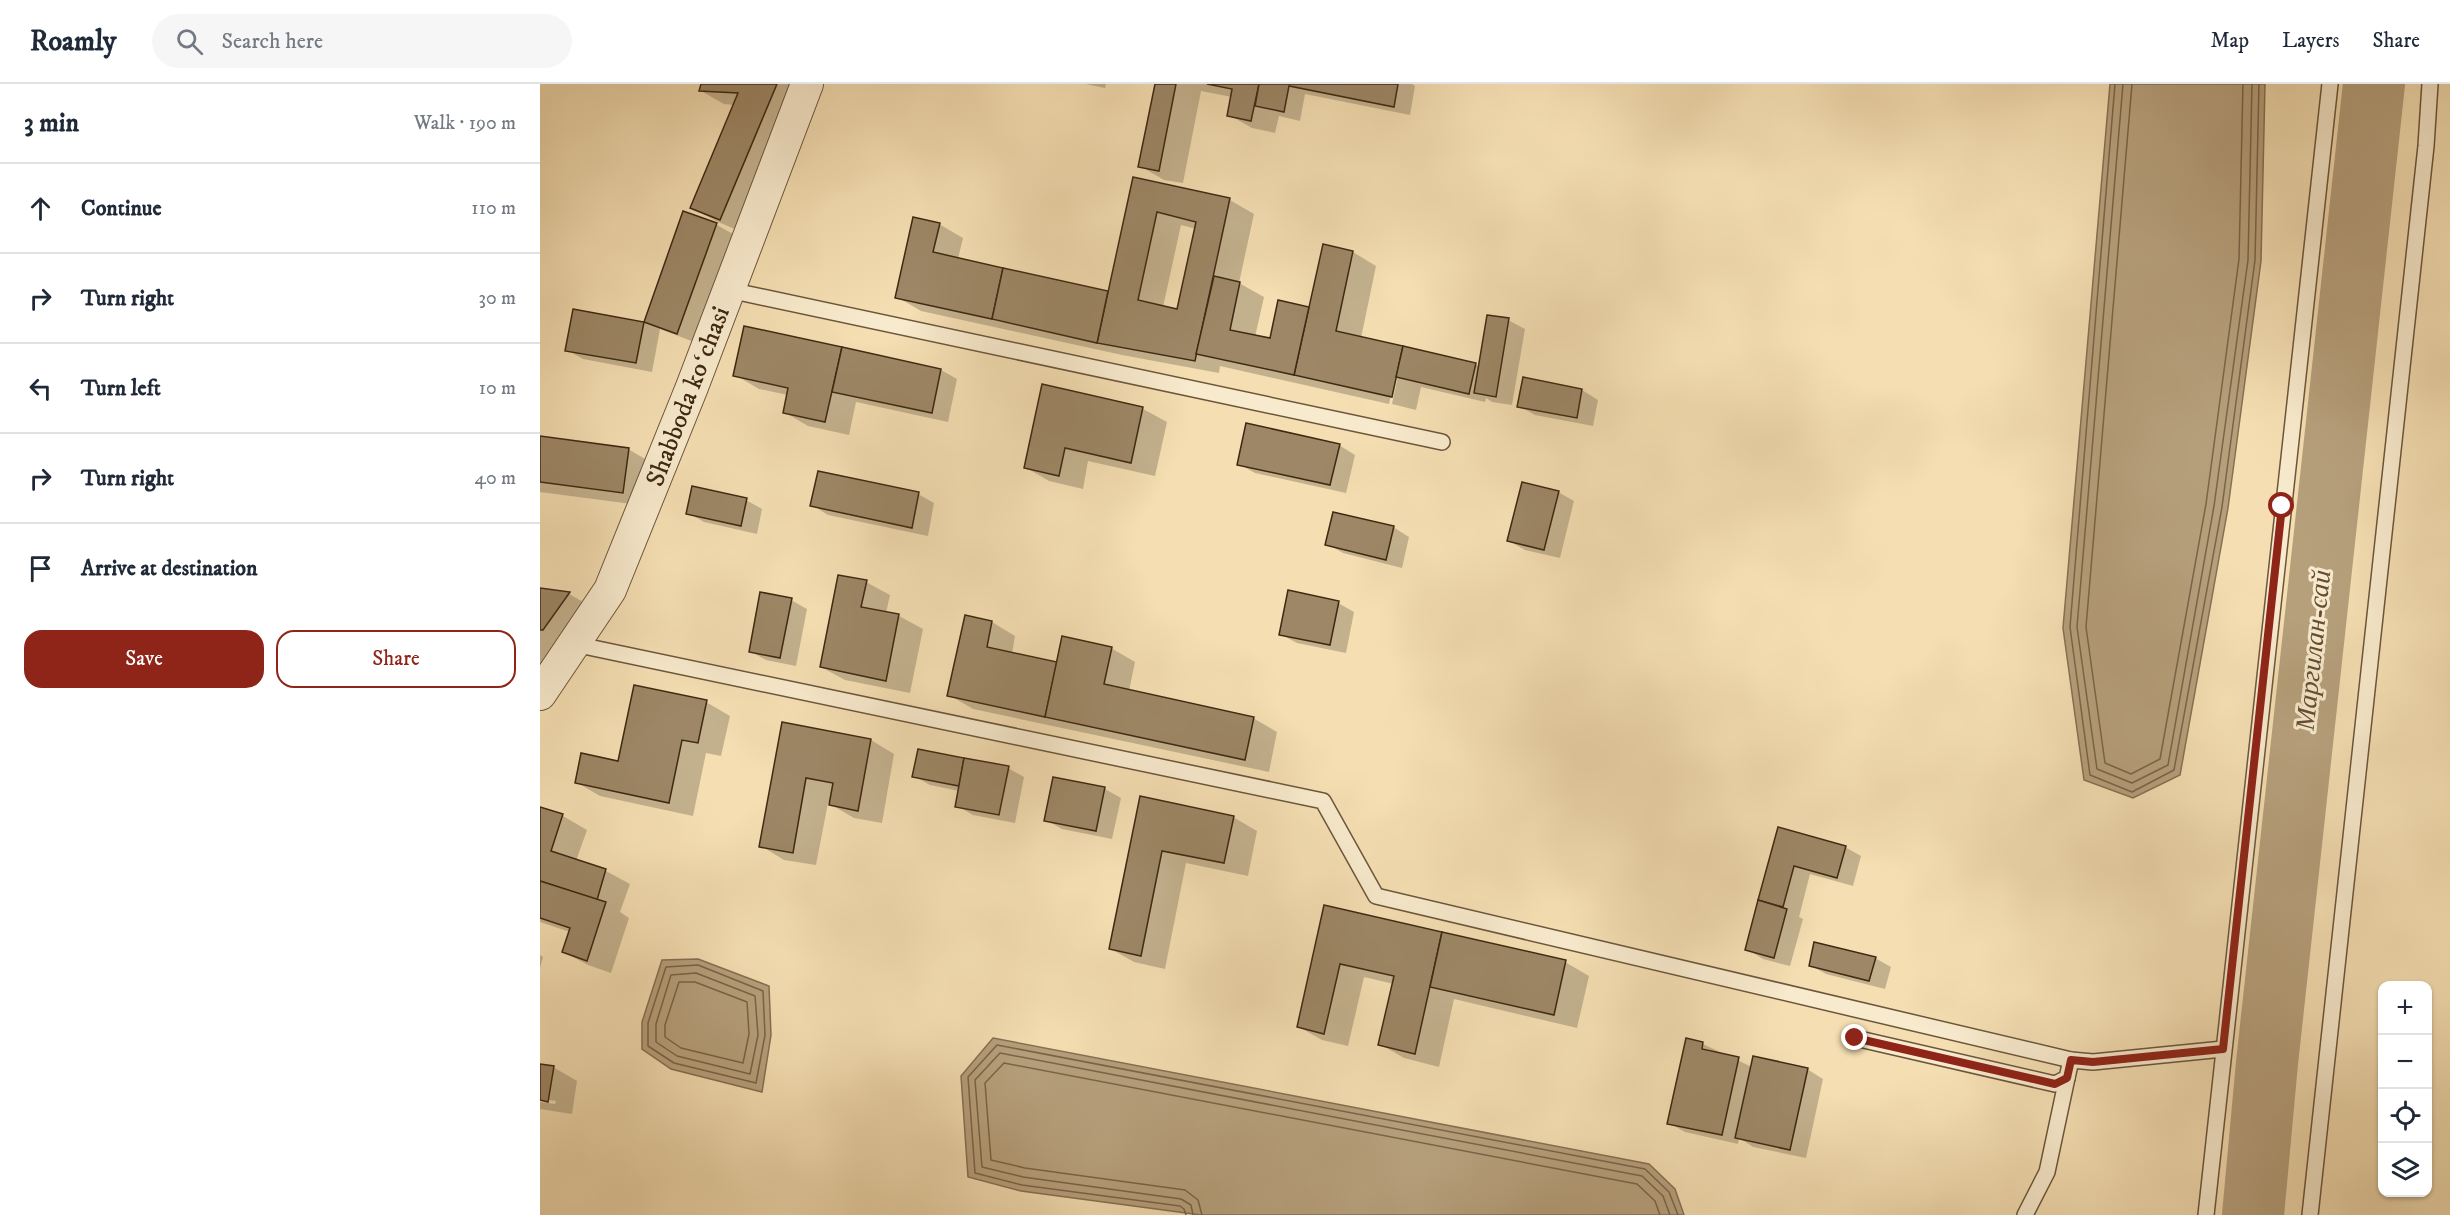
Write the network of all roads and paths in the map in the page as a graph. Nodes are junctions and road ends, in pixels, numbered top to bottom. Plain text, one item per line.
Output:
1 (807, 84) edge
2 (2330, 84) edge
3 (2430, 84) edge
4 (729, 290) junction
5 (1442, 442) dead end
6 (574, 644) junction
7 (540, 694) edge
8 (1855, 1038) dead end
9 (2223, 1049) junction
10 (2071, 1060) junction
11 (2067, 1078) junction
12 (2025, 1215) edge
13 (2206, 1215) edge
14 (2310, 1215) edge

1 - 4 street, Shabboda koʻchasi
2 - 9 lane
3 - 14 lane
4 - 5 lane
4 - 6 street, Shabboda koʻchasi
6 - 7 street, Shabboda koʻchasi
6 - 10 lane
8 - 11 lane
9 - 10 lane
9 - 13 lane
10 - 11 lane
11 - 12 lane

